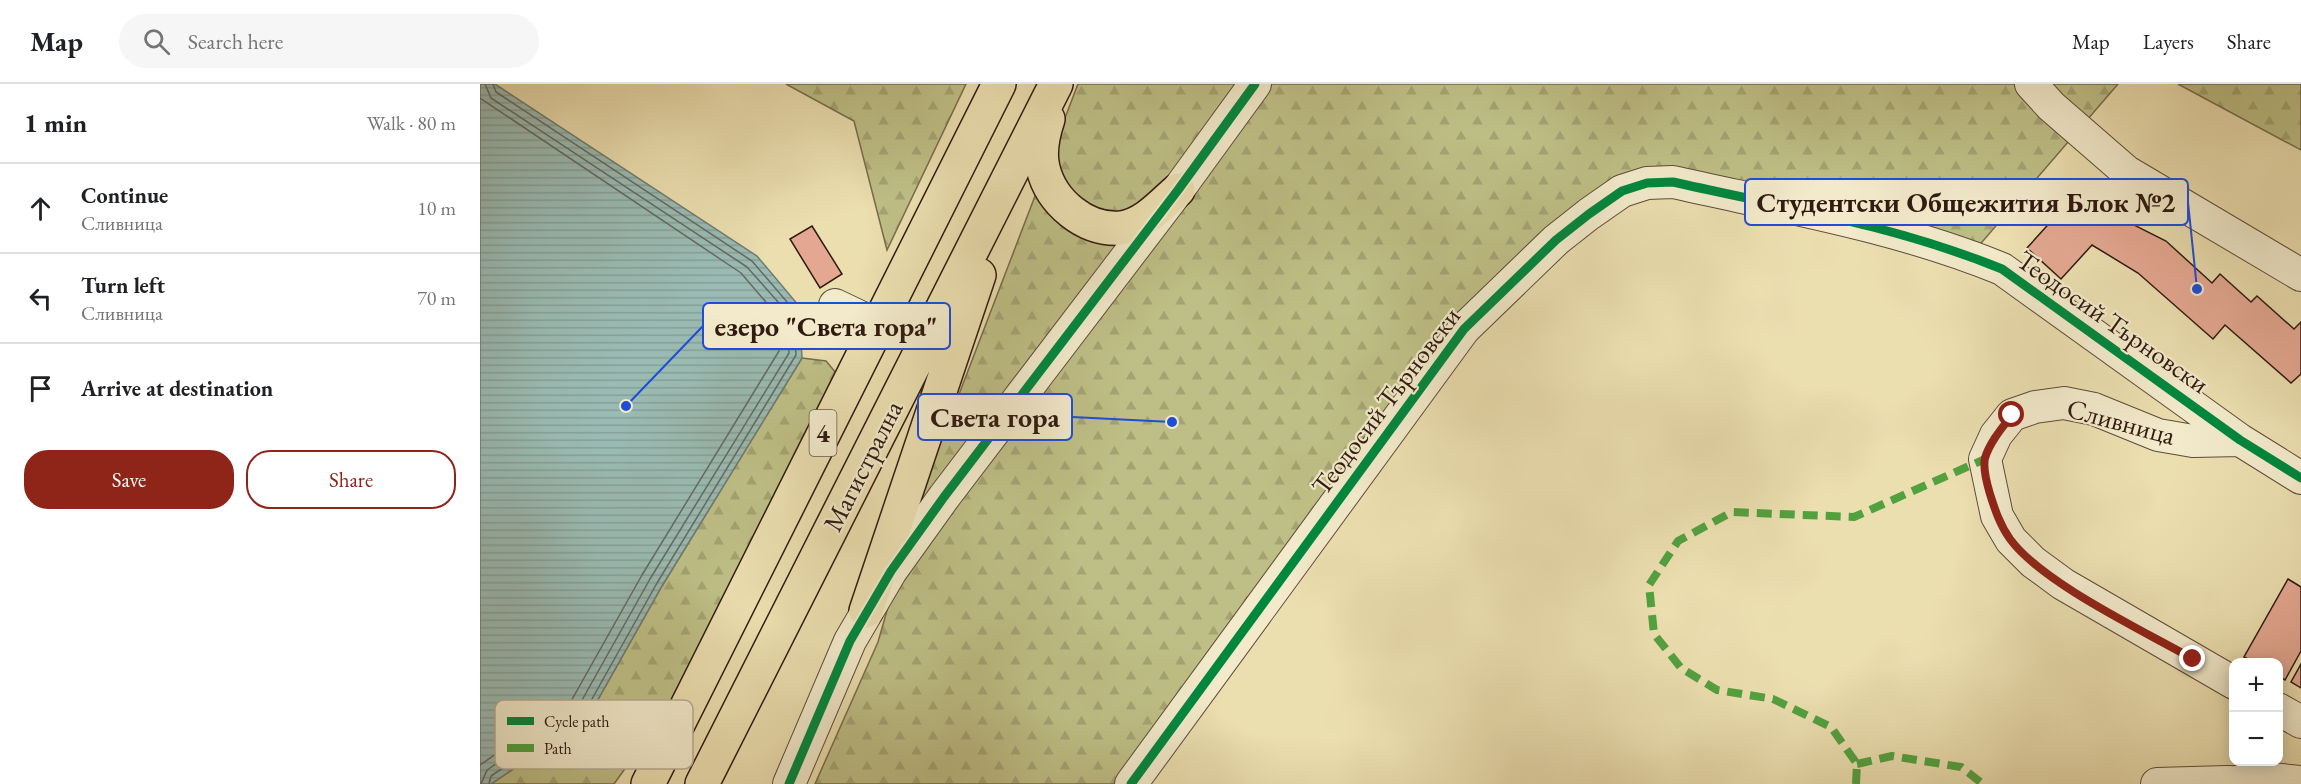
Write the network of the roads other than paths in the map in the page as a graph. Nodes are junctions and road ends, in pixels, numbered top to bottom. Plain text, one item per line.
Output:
1 (999, 84) edge
2 (1058, 84) edge
3 (1255, 84) edge
4 (2031, 84) edge
5 (1016, 165) junction
6 (1178, 190) junction
7 (2301, 275) edge
8 (835, 305) dead end
9 (877, 325) junction
10 (2240, 440) junction
11 (2301, 478) edge
12 (866, 611) junction
13 (704, 673) junction
14 (2229, 680) edge
15 (686, 700) edge
16 (690, 700) edge
17 (2283, 712) edge
18 (2301, 722) edge
19 (638, 769) edge
20 (656, 769) edge
21 (2301, 782) edge
22 (2225, 783) edge
23 (628, 784) edge
24 (648, 784) edge
25 (702, 784) edge
26 (789, 784) edge
27 (1131, 784) edge
28 (2157, 784) edge

1 - 9 main road, Магистрална / 4
2 - 5 main road, Магистрална / 4
2 - 6 main road
3 - 6 street
4 - 7 street
5 - 12 main road
5 - 25 main road, Магистрална / 4
6 - 12 street
8 - 9 street
9 - 13 main road, Магистрална / 4
10 - 11 street, Теодосий Търновски
10 - 14 street, Сливница
10 - 27 street, Теодосий Търновски
12 - 26 street
13 - 15 main road
13 - 16 main road, Магистрална / 4
17 - 18 street
19 - 23 main road
20 - 24 main road, Магистрална / 4
21 - 22 street
22 - 28 street

